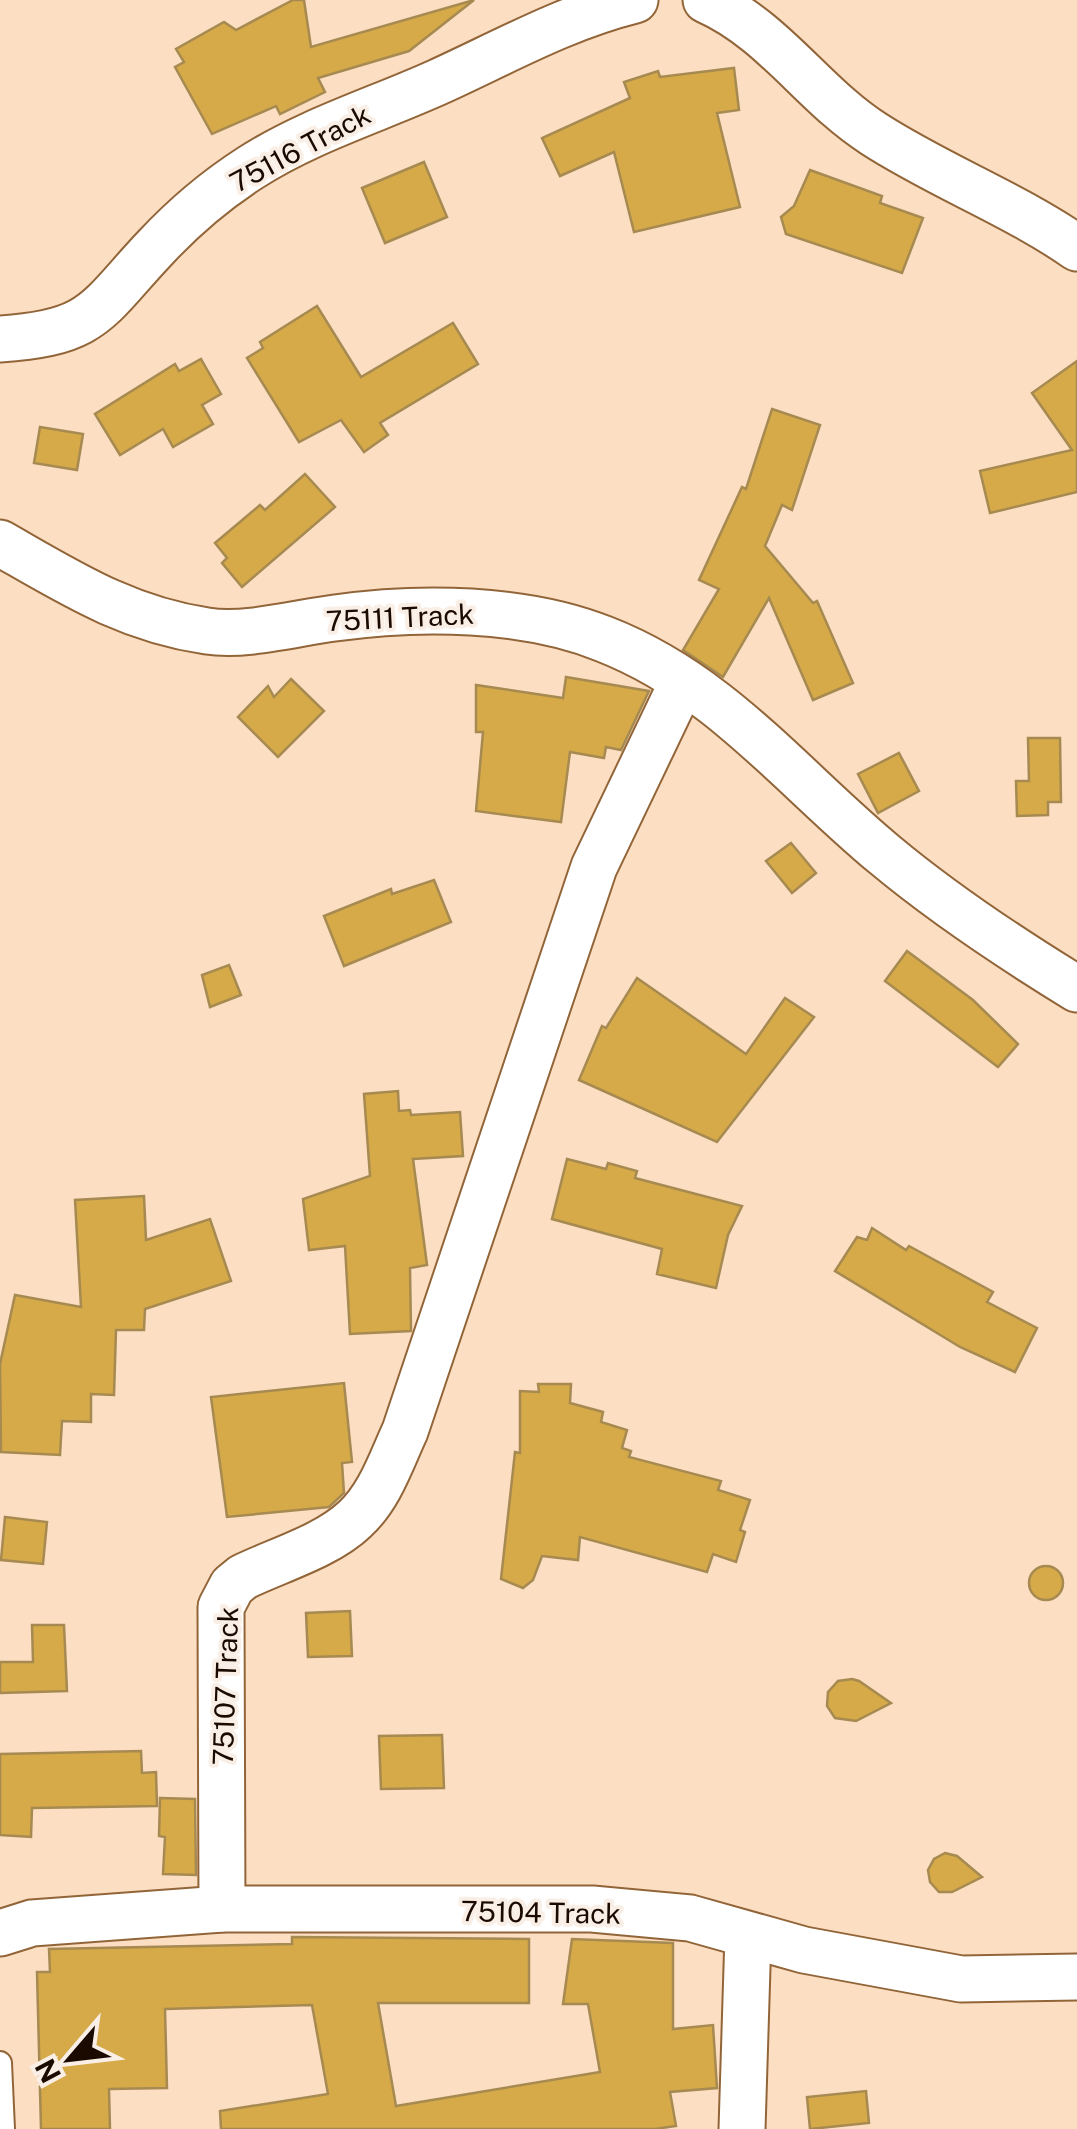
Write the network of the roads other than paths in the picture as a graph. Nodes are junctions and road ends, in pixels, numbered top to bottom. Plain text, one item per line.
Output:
1 (634, 0) edge
2 (706, 0) edge
3 (1077, 248) edge
4 (0, 339) edge
5 (0, 543) edge
6 (683, 681) junction
7 (1077, 989) edge
8 (222, 1910) junction
9 (0, 1933) edge
10 (748, 1935) junction
11 (1077, 1977) edge
12 (0, 2063) edge
13 (3, 2129) edge
14 (742, 2129) edge

1 - 4 street, 75116 Track
2 - 3 street
5 - 6 street, 75111 Track
6 - 7 street, 75111 Track
6 - 8 street, 75107 Track
8 - 9 street, 75104 Track
8 - 10 street, 75104 Track
10 - 11 street, 75104 Track
10 - 14 street
12 - 13 lane

